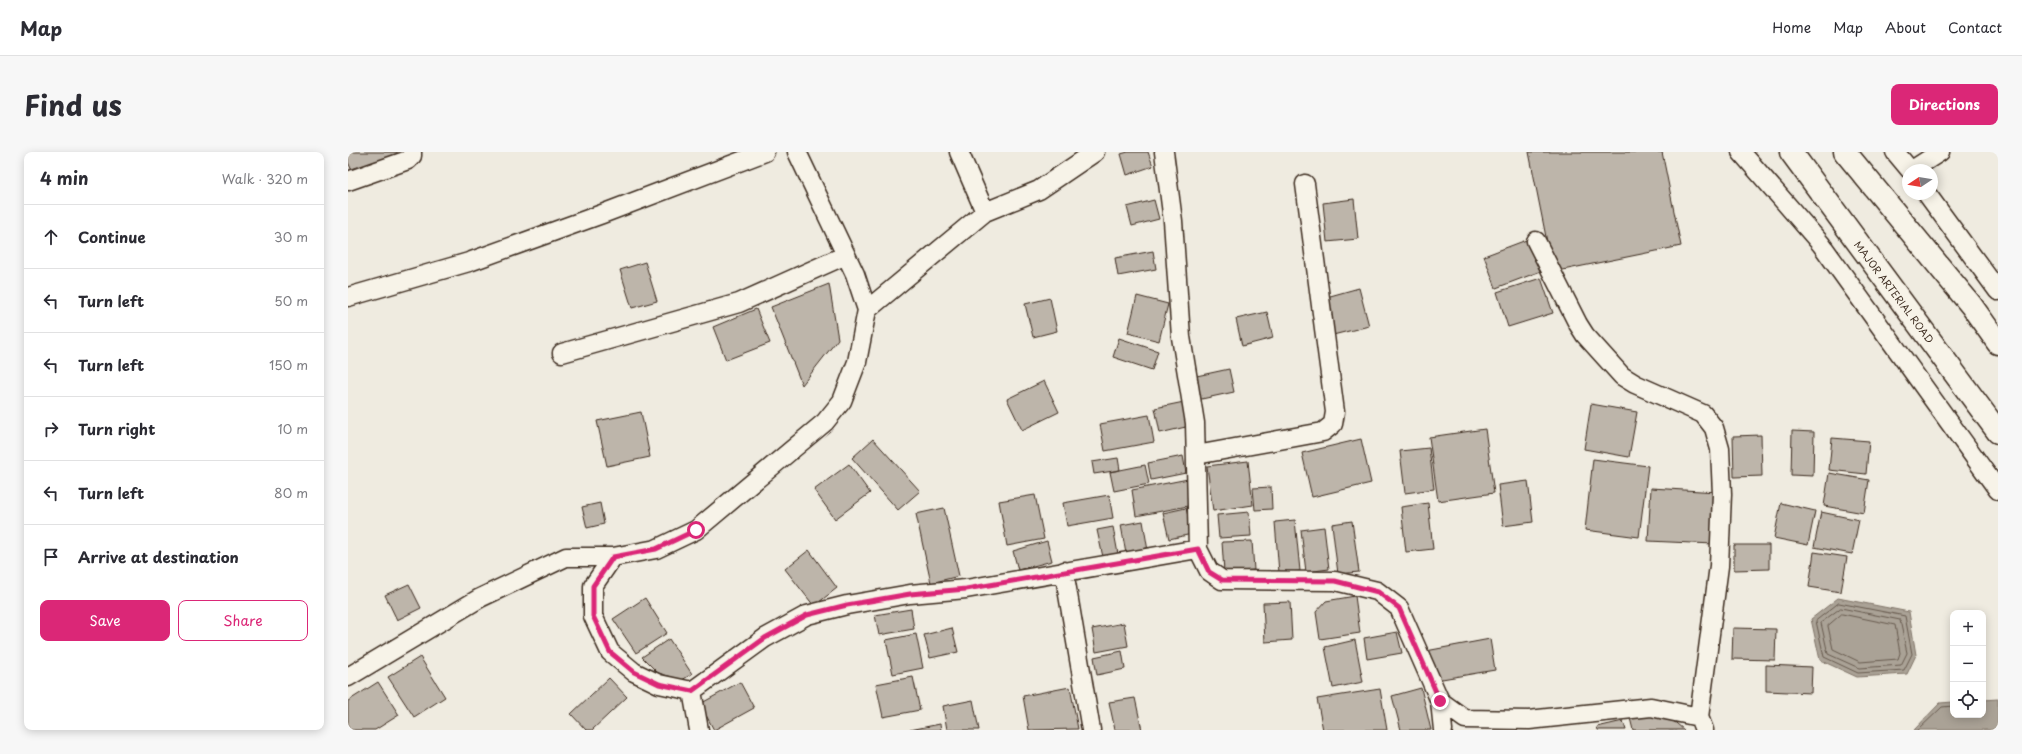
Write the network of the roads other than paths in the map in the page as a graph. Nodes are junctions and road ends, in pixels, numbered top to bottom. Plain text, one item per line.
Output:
1 (412, 152) edge
2 (765, 152) edge
3 (798, 152) edge
4 (959, 152) edge
5 (1095, 152) edge
6 (1164, 152) edge
7 (1741, 152) edge
8 (1791, 152) edge
9 (1845, 152) edge
10 (1895, 152) edge
11 (1940, 152) edge
12 (1906, 164) edge
13 (1921, 164) edge
14 (348, 181) edge
15 (1305, 184) dead end
16 (1931, 200) edge
17 (985, 212) junction
18 (1536, 241) dead end
19 (846, 255) junction
20 (1998, 291) edge
21 (348, 297) edge
22 (867, 310) junction
23 (1998, 343) edge
24 (562, 353) dead end
25 (1998, 432) edge
26 (1196, 455) junction
27 (1998, 490) edge
28 (1198, 549) junction
29 (613, 557) junction
30 (1064, 571) junction
31 (348, 677) edge
32 (692, 691) junction
33 (1440, 701) junction
34 (1702, 723) edge
35 (699, 730) edge
36 (1091, 730) edge
37 (1443, 730) edge

1 - 14 street
2 - 21 street
3 - 19 street
4 - 17 street
5 - 17 street
6 - 26 street
7 - 27 street
8 - 25 street, MAJOR ARTERIAL ROAD
9 - 23 street
10 - 12 street
11 - 13 street
15 - 26 street
16 - 20 street
17 - 22 street
18 - 34 street
19 - 22 street
19 - 24 street
22 - 29 street
26 - 28 street
28 - 30 street
28 - 33 street
29 - 31 street
29 - 32 street
30 - 32 street
30 - 36 street
32 - 35 street
33 - 34 street
33 - 37 street

